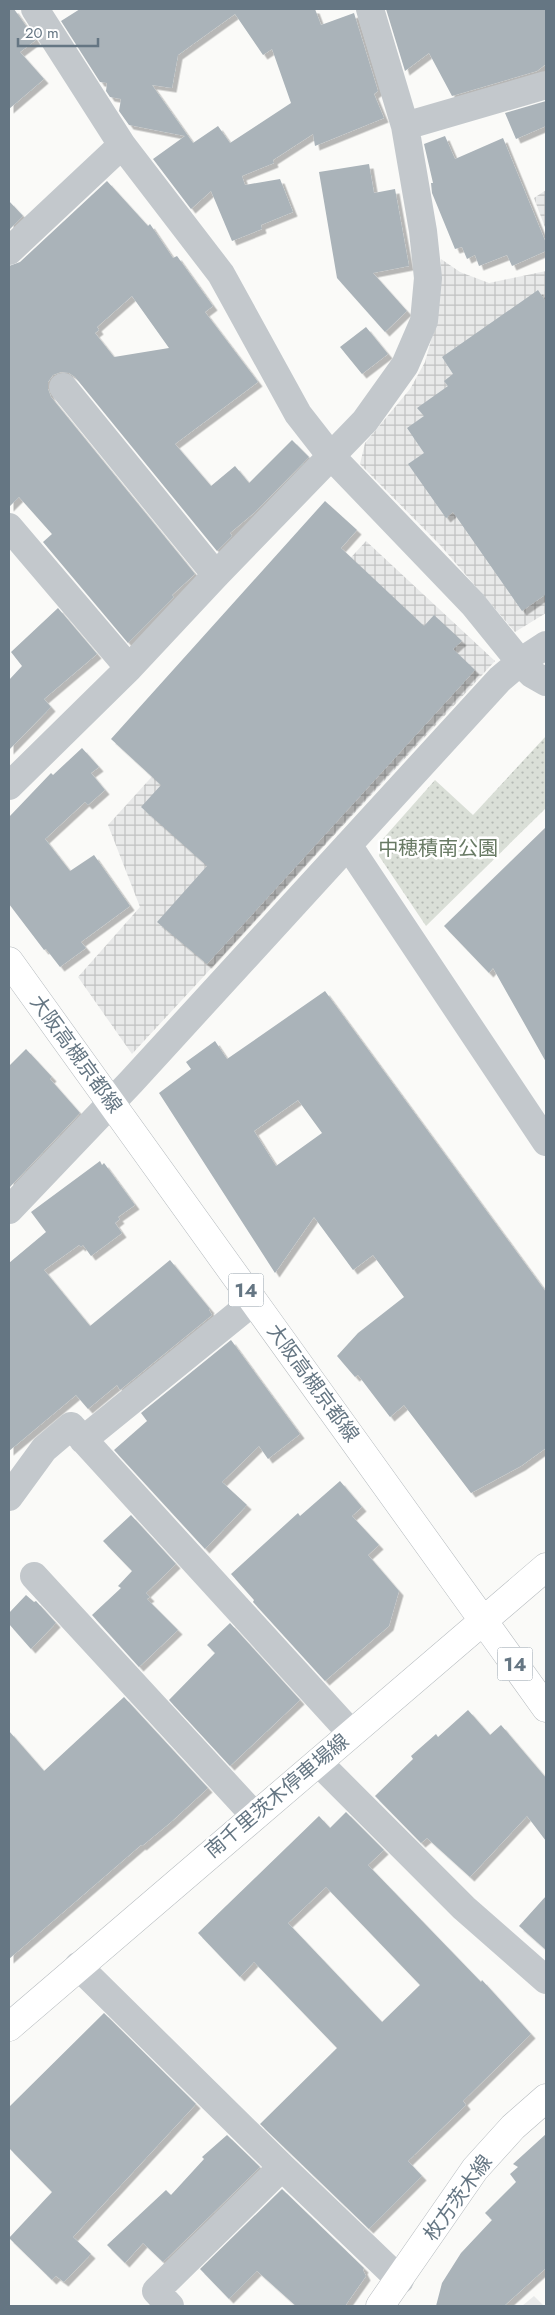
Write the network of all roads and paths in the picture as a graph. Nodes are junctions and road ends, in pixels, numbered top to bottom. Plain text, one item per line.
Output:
1 (35, 9) edge
2 (370, 9) edge
3 (546, 85) edge
4 (405, 126) junction
5 (122, 145) junction
6 (9, 250) edge
7 (63, 387) dead end
8 (330, 455) junction
9 (9, 527) edge
10 (216, 575) junction
11 (546, 646) edge
12 (520, 662) junction
13 (130, 668) junction
14 (546, 682) edge
15 (9, 786) edge
16 (348, 845) junction
17 (9, 961) edge
18 (111, 1103) junction
19 (546, 1142) edge
20 (9, 1210) edge
21 (254, 1301) junction
22 (83, 1440) junction
23 (9, 1497) edge
24 (546, 1567) edge
25 (34, 1576) dead end
26 (484, 1619) junction
27 (546, 1708) edge
28 (352, 1733) junction
29 (318, 1762) junction
30 (254, 1815) junction
31 (78, 1966) junction
32 (546, 1980) edge
33 (9, 2027) edge
34 (546, 2098) edge
35 (282, 2167) junction
36 (400, 2280) junction
37 (170, 2306) edge
38 (380, 2306) edge

1 - 5 street
2 - 4 street
3 - 4 street
4 - 8 street
5 - 6 street
5 - 8 street
7 - 10 street
8 - 10 street
8 - 12 street
9 - 13 street
10 - 13 street
11 - 12 street
12 - 14 street
12 - 16 street
13 - 15 street
16 - 18 street
16 - 19 street
17 - 18 main road, 大阪高槻京都線 / 14
18 - 20 street
18 - 21 main road, 大阪高槻京都線 / 14
21 - 22 street
21 - 26 main road, 大阪高槻京都線 / 14
22 - 23 street
22 - 28 street
24 - 26 main road, 南千里茨木停車場線
25 - 30 street
26 - 27 main road, 大阪高槻京都線 / 14
26 - 28 main road, 南千里茨木停車場線
28 - 29 main road, 南千里茨木停車場線
29 - 30 main road, 南千里茨木停車場線
29 - 32 street
30 - 31 main road, 南千里茨木停車場線
31 - 33 main road, 南千里茨木停車場線
31 - 35 street
34 - 36 main road, 枚方茨木線
35 - 36 street
35 - 37 street
36 - 38 main road, 枚方茨木線

